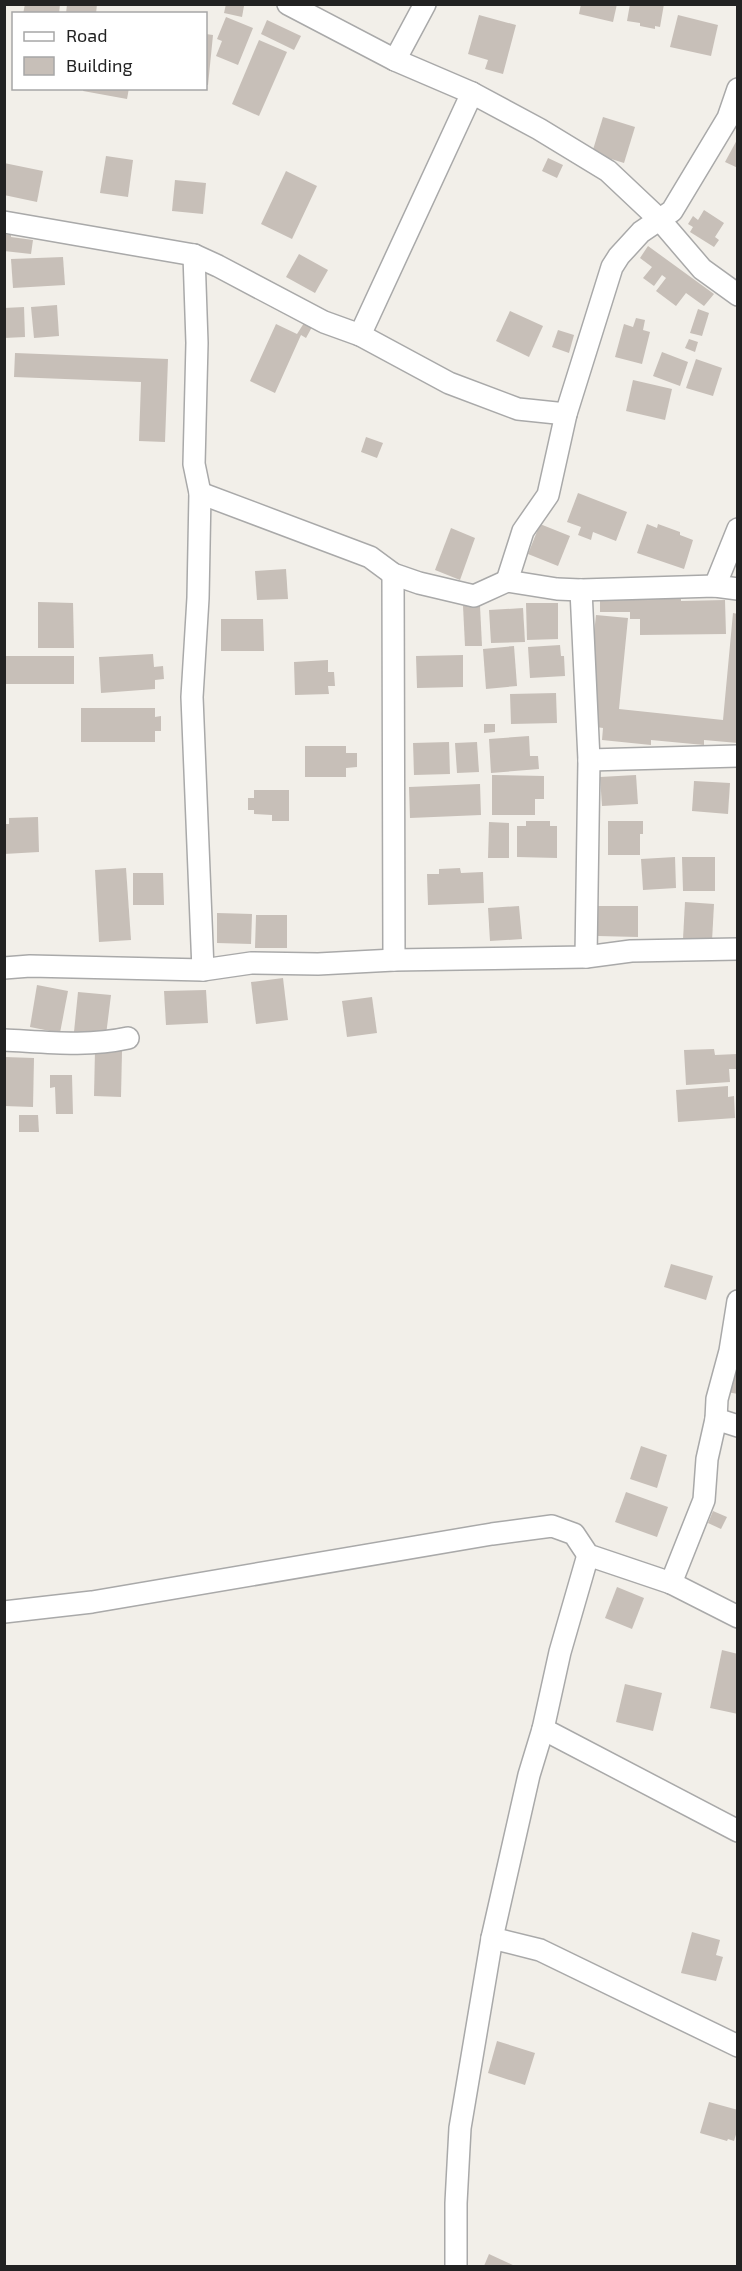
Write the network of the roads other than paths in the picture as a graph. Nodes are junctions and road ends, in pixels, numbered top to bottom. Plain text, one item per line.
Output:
1 (288, 4) edge
2 (425, 4) edge
3 (395, 60) junction
4 (738, 89) edge
5 (472, 93) junction
6 (660, 220) junction
7 (4, 222) edge
8 (194, 255) junction
9 (738, 295) edge
10 (360, 335) junction
11 (566, 414) junction
12 (200, 493) junction
13 (738, 529) edge
14 (393, 573) junction
15 (507, 581) junction
16 (715, 586) junction
17 (738, 589) edge
18 (581, 590) junction
19 (738, 756) edge
20 (589, 760) junction
21 (738, 949) edge
22 (586, 957) junction
23 (394, 960) junction
24 (4, 968) edge
25 (203, 970) junction
26 (128, 1038) dead end
27 (4, 1041) edge
28 (738, 1301) edge
29 (716, 1419) junction
30 (738, 1426) edge
31 (588, 1555) junction
32 (671, 1583) junction
33 (4, 1611) edge
34 (738, 1617) edge
35 (543, 1729) junction
36 (738, 1831) edge
37 (492, 1938) junction
38 (738, 2046) edge
39 (456, 2266) edge

1 - 3 street
2 - 3 street
3 - 5 street
4 - 6 street
5 - 6 street
5 - 10 street
6 - 9 street
6 - 11 street
7 - 8 street
8 - 10 street
8 - 12 street
10 - 11 street
11 - 15 street
12 - 14 street
12 - 25 street
13 - 16 street
14 - 15 street
14 - 23 street
15 - 18 street
16 - 17 street
16 - 18 street
18 - 20 street
19 - 20 street
20 - 22 street
21 - 22 street
22 - 23 street
23 - 25 street
24 - 25 street
26 - 27 street
28 - 29 street
29 - 30 street
29 - 32 street
31 - 32 street
31 - 33 street
31 - 35 street
32 - 34 street
35 - 36 street
35 - 37 street
37 - 38 street
37 - 39 street

